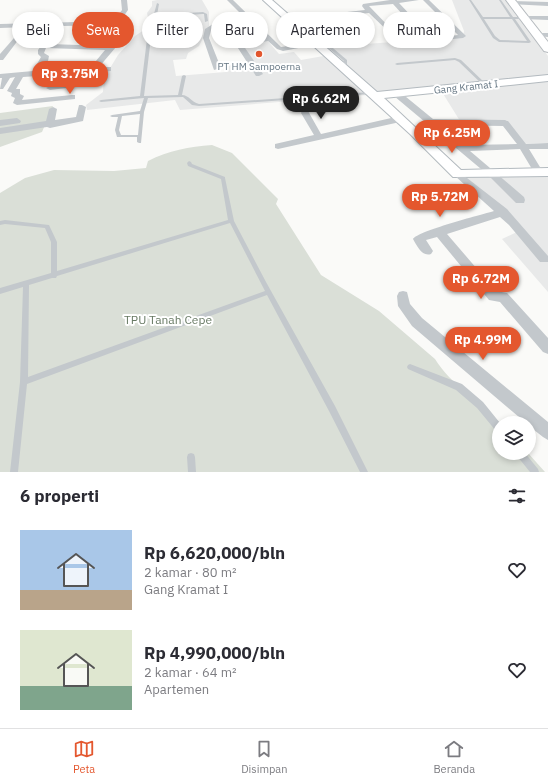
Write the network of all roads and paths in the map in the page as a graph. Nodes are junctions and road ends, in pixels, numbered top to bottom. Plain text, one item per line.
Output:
1 (124, 0) edge
2 (230, 0) edge
3 (267, 0) edge
4 (359, 0) edge
5 (416, 0) edge
6 (426, 0) edge
7 (470, 0) edge
8 (500, 0) edge
9 (394, 1) edge
10 (511, 2) edge
11 (158, 4) dead end
12 (548, 4) edge
13 (365, 5) junction
14 (371, 11) junction
15 (124, 12) edge
16 (156, 12) edge
17 (243, 12) edge
18 (280, 12) edge
19 (363, 12) edge
20 (404, 12) edge
21 (438, 12) edge
22 (203, 13) edge
23 (481, 18) junction
24 (513, 18) junction
25 (525, 18) junction
26 (548, 18) edge
27 (206, 21) dead end
28 (383, 24) edge
29 (0, 26) edge
30 (8, 26) junction
31 (12, 26) edge
32 (211, 28) edge
33 (455, 28) edge
34 (2, 34) dead end
35 (268, 37) edge
36 (455, 37) edge
37 (271, 40) junction
38 (545, 40) edge
39 (529, 42) junction
40 (12, 44) edge
41 (276, 45) edge
42 (43, 48) edge
43 (110, 48) edge
44 (149, 48) edge
45 (279, 48) edge
46 (291, 48) edge
47 (324, 48) edge
48 (0, 58) edge
49 (397, 64) dead end
50 (94, 68) junction
51 (217, 68) dead end
52 (108, 69) dead end
53 (53, 73) junction
54 (35, 74) junction
55 (259, 74) dead end
56 (20, 75) junction
57 (3, 76) edge
58 (184, 76) dead end
59 (548, 78) edge
60 (88, 83) dead end
61 (485, 85) junction
62 (0, 87) edge
63 (50, 88) junction
64 (397, 94) junction
65 (180, 95) junction
66 (375, 95) junction
67 (72, 97) dead end
68 (144, 97) junction
69 (46, 100) junction
70 (101, 102) dead end
71 (82, 107) dead end
72 (53, 109) dead end
73 (142, 112) junction
74 (305, 113) dead end
75 (120, 115) junction
76 (112, 116) dead end
77 (400, 119) junction
78 (17, 120) dead end
79 (431, 122) junction
80 (0, 123) edge
81 (50, 125) junction
82 (0, 131) edge
83 (139, 136) junction
84 (319, 137) junction
85 (139, 142) dead end
86 (278, 146) dead end
87 (523, 146) junction
88 (548, 146) edge
89 (461, 148) junction
90 (189, 163) dead end
91 (490, 172) junction
92 (543, 172) edge
93 (458, 174) junction
94 (520, 200) dead end
95 (503, 212) junction
96 (231, 221) junction
97 (0, 223) edge
98 (438, 231) junction
99 (427, 251) dead end
100 (544, 259) dead end
101 (54, 276) junction
102 (26, 285) junction
103 (0, 291) edge
104 (268, 292) junction
105 (404, 296) dead end
106 (548, 348) edge
107 (410, 367) dead end
108 (24, 382) junction
109 (492, 420) edge
110 (548, 432) edge
111 (191, 457) dead end
112 (526, 460) edge
113 (14, 472) edge
114 (192, 472) edge
115 (364, 472) edge
116 (535, 472) edge

1 - 15 street
2 - 17 street
3 - 18 street
4 - 13 street
5 - 9 street
6 - 21 street
7 - 23 lane
8 - 24 lane
9 - 13 street
9 - 20 street
10 - 12 street
10 - 25 main road
11 - 16 lane
13 - 14 street
14 - 19 street
14 - 28 street
22 - 27 lane
23 - 24 lane
23 - 39 lane
24 - 25 lane
24 - 39 lane
25 - 26 street
25 - 38 main road
29 - 30 street
30 - 31 street
30 - 34 street
32 - 51 street
33 - 36 street
35 - 37 street
37 - 41 street
37 - 55 street
38 - 39 lane
40 - 48 street
42 - 54 street
43 - 50 street
44 - 68 lane
45 - 46 street
47 - 66 street
49 - 61 lane
50 - 52 street
50 - 53 street
53 - 54 street
53 - 63 street
54 - 56 street
56 - 57 street
56 - 69 street
57 - 62 street
58 - 65 lane
59 - 61 street, Gang Kramat I
60 - 63 street
61 - 64 street, Gang Kramat I
63 - 69 street
64 - 66 street, Gang Kramat I
64 - 79 street
65 - 66 lane
65 - 68 lane
66 - 77 street
67 - 69 street
68 - 70 lane
68 - 73 lane
71 - 81 street
72 - 81 street
73 - 75 lane
73 - 83 lane
74 - 84 street
75 - 76 lane
75 - 83 lane
77 - 84 street
77 - 93 street
78 - 80 street
79 - 87 street
79 - 89 street
81 - 82 street
83 - 85 lane
84 - 86 street
87 - 88 street
87 - 89 street
87 - 92 street
89 - 91 street
90 - 96 lane
91 - 92 street
91 - 93 street
91 - 94 street
93 - 95 street
95 - 98 street
95 - 100 street
96 - 101 lane
96 - 104 lane
97 - 101 lane
98 - 99 street
98 - 106 street
101 - 102 lane
102 - 103 lane
102 - 108 lane
104 - 108 lane
104 - 115 lane
105 - 110 street
107 - 109 lane
108 - 113 lane
111 - 114 lane
112 - 116 lane

